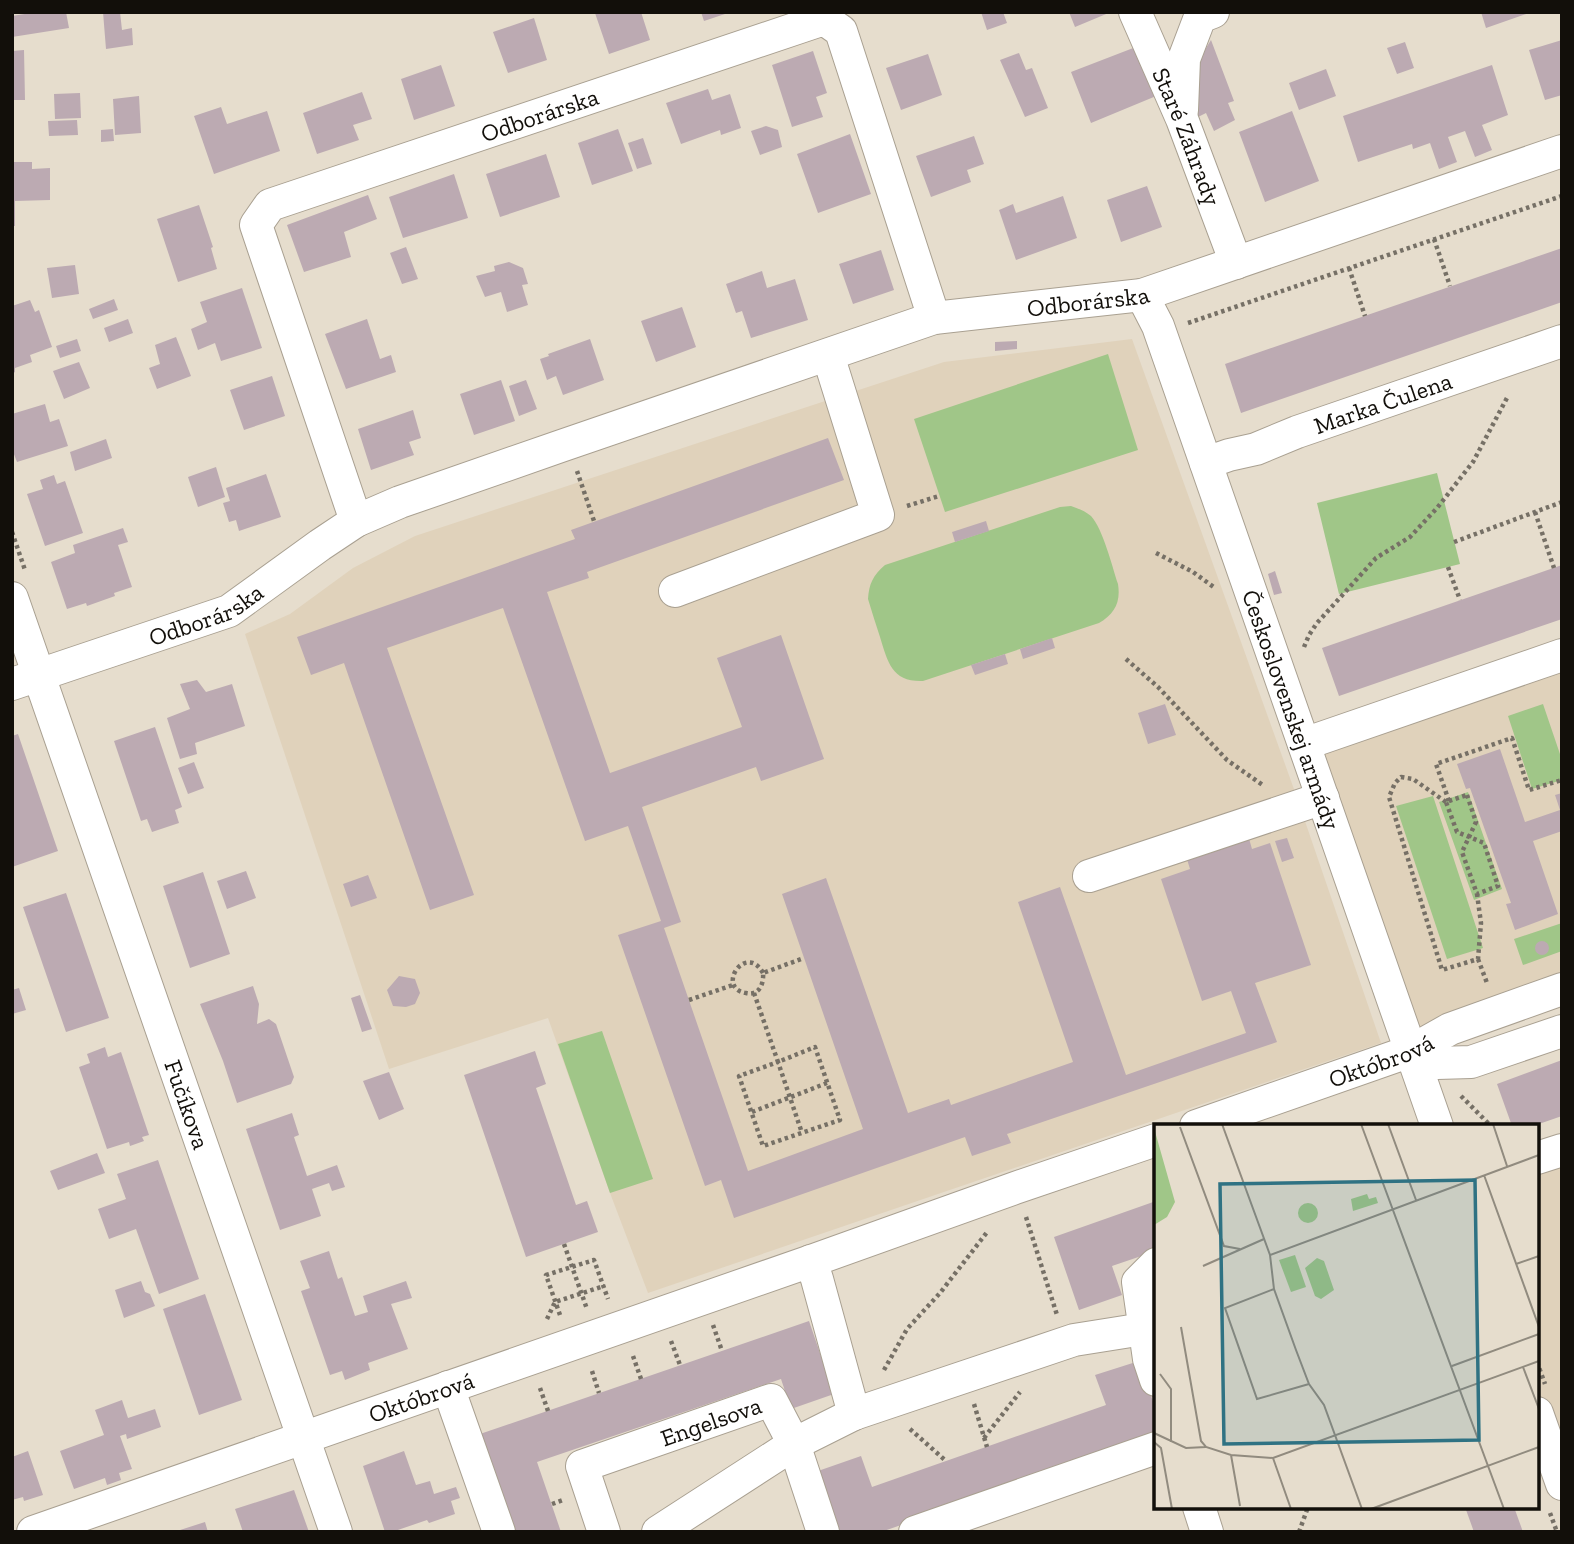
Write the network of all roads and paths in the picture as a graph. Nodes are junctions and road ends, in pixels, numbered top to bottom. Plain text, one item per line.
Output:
1 (1135, 12) edge
2 (1213, 12) edge
3 (1182, 119) junction
4 (1562, 151) edge
5 (1562, 196) edge
6 (1434, 239) junction
7 (1236, 263) junction
8 (1349, 268) junction
9 (1450, 286) dead end
10 (1142, 295) junction
11 (1366, 316) dead end
12 (934, 318) junction
13 (1158, 326) junction
14 (1562, 341) edge
15 (828, 355) junction
16 (1508, 396) dead end
17 (1206, 463) junction
18 (575, 467) dead end
19 (1562, 502) edge
20 (1535, 512) junction
21 (356, 521) junction
22 (594, 521) dead end
23 (1454, 541) dead end
24 (1156, 553) dead end
25 (1448, 567) dead end
26 (1554, 568) dead end
27 (675, 591) dead end
28 (1220, 592) dead end
29 (12, 598) edge
30 (1460, 600) dead end
31 (1301, 653) dead end
32 (1562, 655) edge
33 (1126, 659) dead end
34 (25, 679) edge
35 (1304, 744) junction
36 (1562, 780) edge
37 (1308, 802) junction
38 (1447, 802) junction
39 (1469, 837) junction
40 (1089, 876) dead end
41 (1477, 894) junction
42 (804, 958) dead end
43 (763, 973) junction
44 (733, 985) junction
45 (1562, 989) edge
46 (754, 993) junction
47 (689, 1000) dead end
48 (1562, 1031) edge
49 (1413, 1055) junction
50 (778, 1062) junction
51 (827, 1083) junction
52 (1452, 1087) dead end
53 (751, 1112) junction
54 (1202, 1124) edge
55 (1436, 1124) edge
56 (1489, 1124) edge
57 (803, 1133) junction
58 (1154, 1141) edge
59 (1562, 1150) edge
60 (1539, 1157) edge
61 (1015, 1188) junction
62 (990, 1228) dead end
63 (564, 1244) dead end
64 (811, 1261) junction
65 (1154, 1266) edge
66 (572, 1267) junction
67 (604, 1286) junction
68 (581, 1293) junction
69 (555, 1301) junction
70 (610, 1304) dead end
71 (587, 1311) dead end
72 (710, 1316) dead end
73 (562, 1320) dead end
74 (1150, 1329) edge
75 (671, 1341) dead end
76 (1065, 1343) junction
77 (722, 1351) dead end
78 (633, 1354) dead end
79 (680, 1366) dead end
80 (591, 1368) dead end
81 (1154, 1374) edge
82 (965, 1377) junction
83 (641, 1379) dead end
84 (540, 1386) dead end
85 (448, 1387) junction
86 (599, 1393) dead end
87 (866, 1410) junction
88 (548, 1411) dead end
89 (1539, 1418) edge
90 (303, 1437) junction
91 (794, 1444) junction
92 (987, 1447) dead end
93 (1154, 1449) edge
94 (946, 1461) dead end
95 (1560, 1474) edge
96 (1200, 1509) edge
97 (1307, 1509) edge
98 (33, 1532) edge
99 (336, 1532) edge
100 (499, 1532) edge
101 (604, 1532) edge
102 (658, 1532) edge
103 (823, 1532) edge
104 (915, 1532) edge
105 (1207, 1532) edge
106 (1300, 1532) edge

1 - 3 street, Staré Záhrady
2 - 3 street
3 - 7 street, Staré Záhrady
4 - 7 street
5 - 6 path
6 - 8 path
6 - 9 path
7 - 10 street, Odborárska
8 - 11 path
8 - 13 path
10 - 12 street, Odborárska
10 - 13 street, Československej armády
12 - 15 street, Odborárska
12 - 21 street, Odborárska
13 - 17 street, Československej armády
14 - 17 street, Marka Čulena
15 - 21 street, Odborárska
15 - 27 street
16 - 31 path
17 - 35 street, Československej armády
18 - 22 path
19 - 20 path
20 - 23 path
20 - 26 path
21 - 34 street, Odborárska
24 - 28 path
25 - 30 path
29 - 34 street, Fučíkova
32 - 35 street
33 - 37 path
34 - 90 street, Fučíkova
35 - 37 street, Československej armády
36 - 38 path
37 - 40 street
37 - 49 street, Československej armády
38 - 39 path
38 - 39 path
38 - 41 path
39 - 41 path
39 - 41 path
42 - 43 path
43 - 44 path
43 - 46 path
44 - 46 path
44 - 47 path
45 - 49 street, Októbrová
46 - 50 path
48 - 49 street, Októbrová
49 - 54 street, Októbrová
49 - 55 street, Československej armády
50 - 51 path
50 - 53 path
50 - 57 path
51 - 53 path
51 - 57 path
52 - 56 path
53 - 57 path
58 - 61 street, Októbrová
59 - 60 street
61 - 64 street, Októbrová
61 - 76 path
62 - 87 path
63 - 66 path
64 - 85 street, Októbrová
64 - 87 street
65 - 74 street
66 - 67 path
66 - 68 path
66 - 69 path
67 - 68 path
67 - 70 path
68 - 69 path
68 - 71 path
69 - 73 path
72 - 77 path
74 - 76 street
74 - 81 street
75 - 79 path
76 - 82 street
78 - 83 path
80 - 86 path
82 - 87 street
82 - 92 path
84 - 88 path
85 - 90 street, Októbrová
85 - 100 street
87 - 91 street
87 - 94 path
89 - 95 street
90 - 98 street, Októbrová
90 - 99 street, Fučíkova
91 - 101 street, Engelsova
91 - 102 street
91 - 103 street, Engelsova
93 - 104 street
96 - 105 street
97 - 106 path

